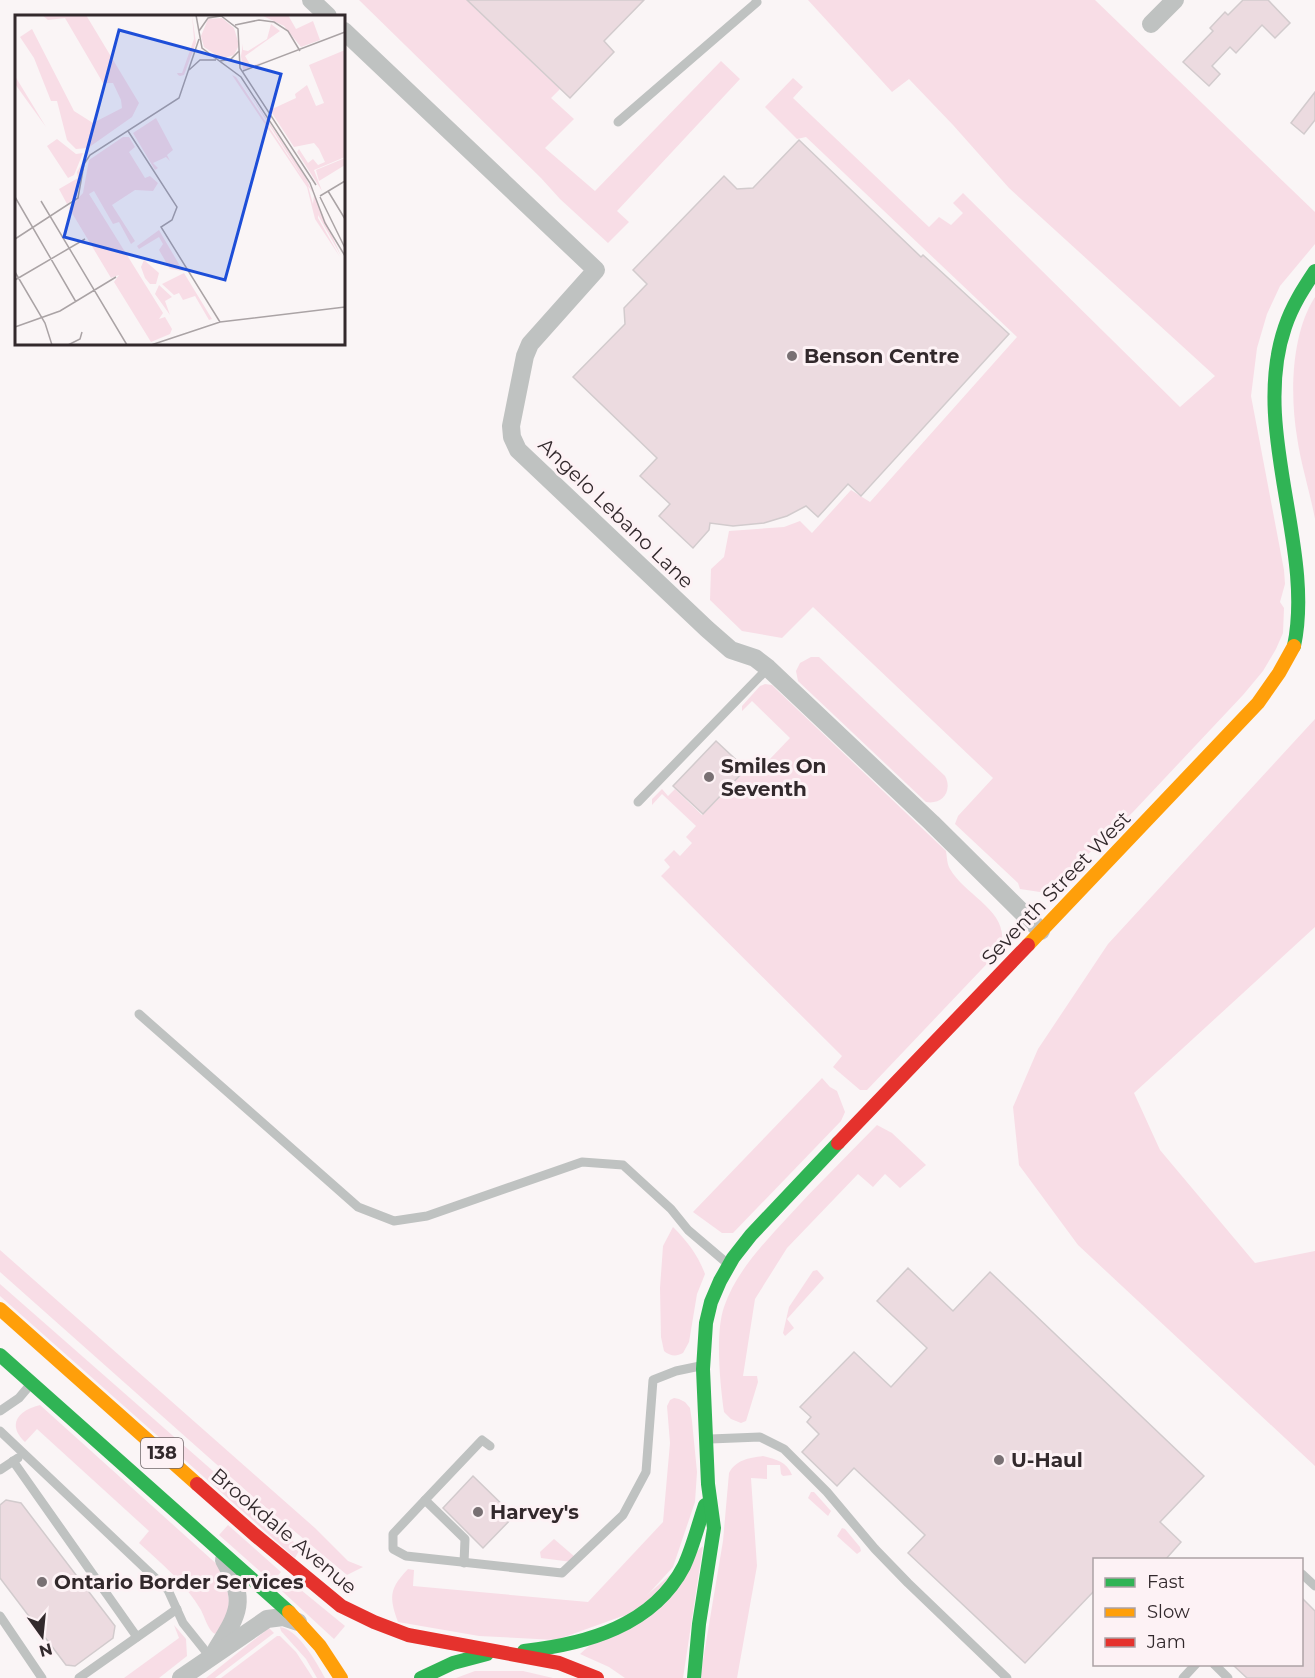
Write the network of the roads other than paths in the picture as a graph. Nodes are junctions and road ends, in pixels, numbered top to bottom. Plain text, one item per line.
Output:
1 (311, 0) edge
2 (756, 0) edge
3 (1175, 0) edge
4 (327, 15) edge
5 (1151, 24) dead end
6 (345, 32) edge
7 (618, 122) dead end
8 (1315, 271) edge
9 (768, 668) junction
10 (638, 802) dead end
11 (1041, 931) junction
12 (139, 1014) dead end
13 (728, 1264) junction
14 (0, 1309) edge
15 (0, 1355) edge
16 (702, 1366) junction
17 (32, 1383) junction
18 (0, 1411) edge
19 (0, 1431) edge
20 (707, 1439) junction
21 (490, 1446) dead end
22 (23, 1454) junction
23 (13, 1461) junction
24 (0, 1470) edge
25 (709, 1490) junction
26 (425, 1500) junction
27 (216, 1546) junction
28 (464, 1563) junction
29 (1303, 1575) edge
30 (1315, 1586) edge
31 (177, 1609) junction
32 (0, 1616) edge
33 (299, 1622) junction
34 (137, 1637) junction
35 (510, 1653) junction
36 (211, 1658) junction
37 (1195, 1666) edge
38 (1215, 1666) edge
39 (42, 1678) edge
40 (79, 1678) edge
41 (181, 1678) edge
42 (341, 1678) edge
43 (422, 1678) edge
44 (597, 1678) edge
45 (694, 1678) edge
46 (1007, 1678) edge
47 (1183, 1678) edge
48 (1228, 1678) edge

1 - 4 street
2 - 7 lane
3 - 5 street
6 - 9 street, Angelo Lebano Lane
8 - 11 street, Seventh Street West
9 - 10 lane
9 - 11 street, Angelo Lebano Lane
11 - 13 street, Seventh Street West
12 - 13 lane
13 - 16 street, Seventh Street West
14 - 35 street, Brookdale Avenue / 138
15 - 17 street, 138
16 - 20 street, Seventh Street West
16 - 28 lane
17 - 18 lane
17 - 27 street, 138
19 - 22 lane
20 - 25 street, Seventh Street West
20 - 46 lane
21 - 26 lane
22 - 23 lane
22 - 31 lane
23 - 24 lane
23 - 34 lane
25 - 35 street, Seventh Street West
25 - 45 street, Seventh Street West
26 - 28 lane
26 - 28 lane
27 - 33 street
27 - 36 street
29 - 30 lane
31 - 34 lane
31 - 36 lane
32 - 39 lane
33 - 36 street
33 - 42 street
34 - 40 lane
35 - 43 street, Seventh Street West
35 - 44 street, Brookdale Avenue
36 - 41 street
37 - 47 lane
38 - 48 lane

